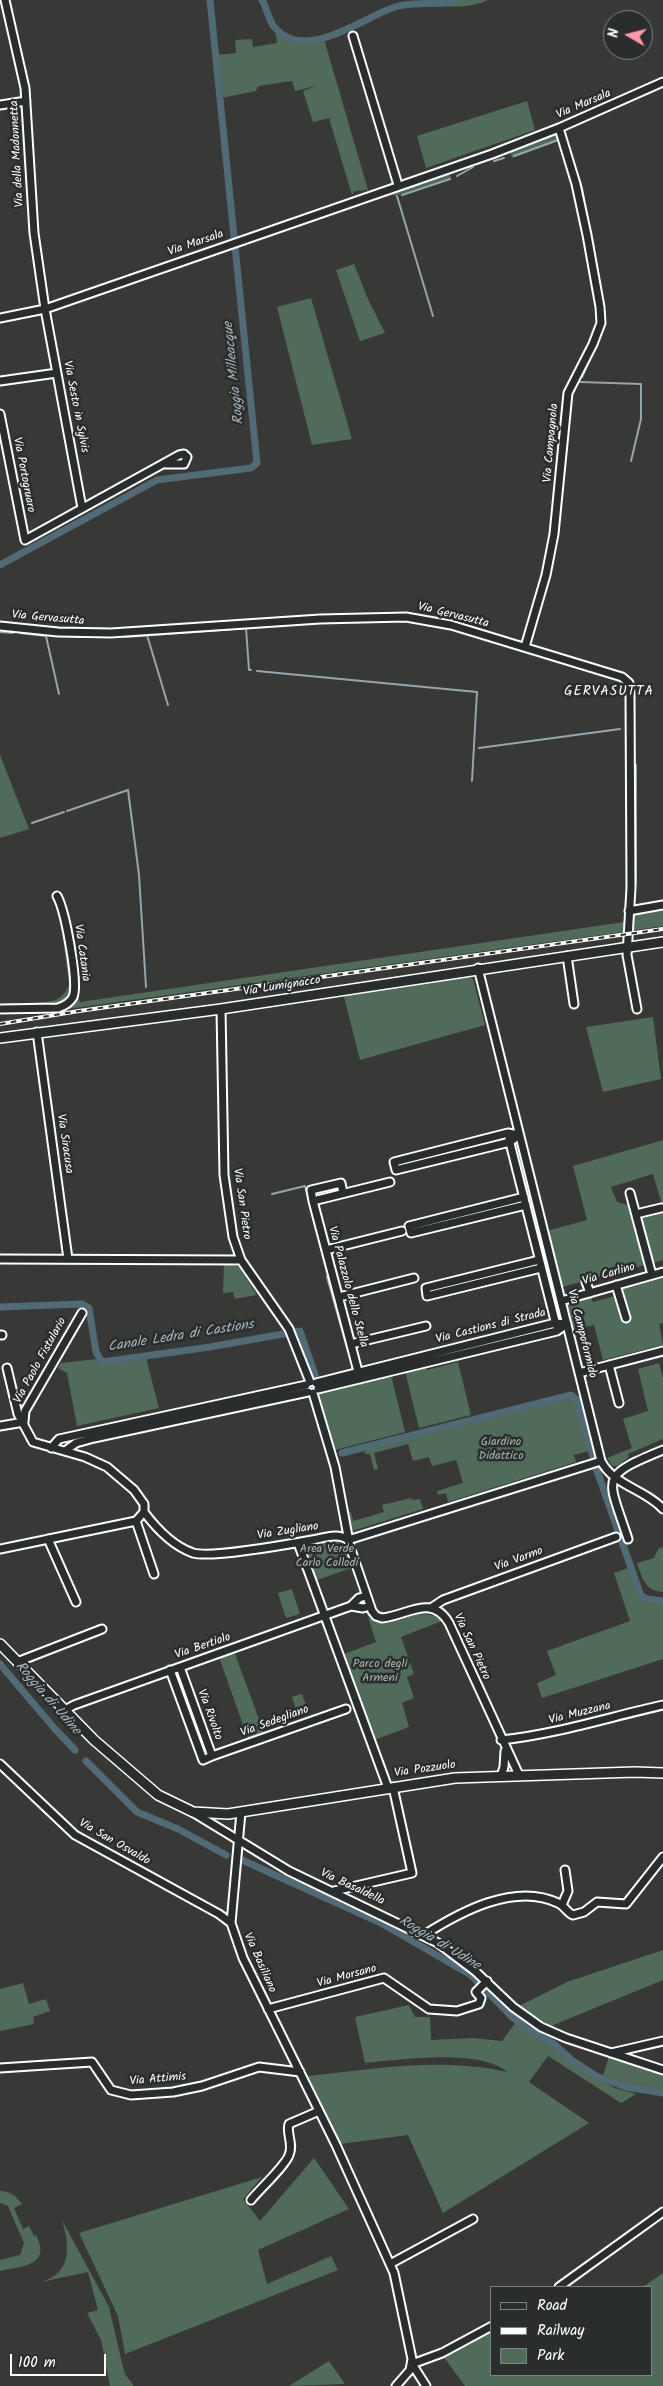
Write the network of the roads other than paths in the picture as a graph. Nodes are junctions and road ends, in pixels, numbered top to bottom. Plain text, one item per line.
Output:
1 (5, 0) edge
2 (353, 36) dead end
3 (663, 82) edge
4 (26, 101) junction
5 (0, 105) edge
6 (559, 128) junction
7 (398, 185) junction
8 (45, 309) junction
9 (0, 318) edge
10 (57, 373) junction
11 (0, 381) edge
12 (0, 414) edge
13 (166, 464) dead end
14 (82, 508) junction
15 (0, 626) edge
16 (525, 647) junction
17 (57, 896) dead end
18 (663, 905) edge
19 (628, 911) junction
20 (663, 942) edge
21 (627, 947) junction
22 (567, 956) junction
23 (478, 968) junction
24 (574, 1004) dead end
25 (221, 1008) junction
26 (0, 1009) edge
27 (637, 1009) dead end
28 (37, 1032) junction
29 (0, 1038) edge
30 (508, 1134) junction
31 (519, 1135) junction
32 (510, 1142) junction
33 (390, 1182) dead end
34 (344, 1193) junction
35 (630, 1193) dead end
36 (314, 1201) junction
37 (524, 1201) junction
38 (661, 1208) dead end
39 (636, 1214) junction
40 (402, 1231) dead end
41 (326, 1250) junction
42 (0, 1259) edge
43 (68, 1259) junction
44 (241, 1260) junction
45 (539, 1260) junction
46 (541, 1268) junction
47 (663, 1272) edge
48 (652, 1275) junction
49 (414, 1278) dead end
50 (586, 1282) dead end
51 (616, 1285) junction
52 (590, 1293) junction
53 (339, 1297) junction
54 (561, 1301) junction
55 (82, 1313) dead end
56 (626, 1318) dead end
57 (555, 1323) junction
58 (566, 1324) junction
59 (426, 1326) dead end
60 (557, 1331) junction
61 (351, 1344) junction
62 (662, 1351) edge
63 (663, 1360) edge
64 (609, 1365) junction
65 (7, 1368) dead end
66 (579, 1373) junction
67 (359, 1376) junction
68 (312, 1388) junction
69 (619, 1404) dead end
70 (24, 1422) junction
71 (0, 1426) edge
72 (91, 1439) junction
73 (51, 1448) junction
74 (663, 1450) edge
75 (65, 1451) junction
76 (85, 1456) junction
77 (601, 1461) junction
78 (615, 1478) junction
79 (663, 1509) edge
80 (144, 1512) junction
81 (136, 1521) junction
82 (616, 1537) dead end
83 (48, 1539) junction
84 (628, 1539) dead end
85 (348, 1540) junction
86 (298, 1543) junction
87 (0, 1549) edge
88 (154, 1574) dead end
89 (366, 1596) junction
90 (76, 1602) dead end
91 (351, 1606) junction
92 (370, 1606) junction
93 (432, 1608) junction
94 (326, 1615) junction
95 (102, 1629) dead end
96 (0, 1644) edge
97 (17, 1662) junction
98 (180, 1666) junction
99 (170, 1670) junction
100 (663, 1704) edge
101 (346, 1709) dead end
102 (63, 1711) junction
103 (501, 1740) junction
104 (505, 1748) junction
105 (212, 1756) junction
106 (0, 1764) edge
107 (663, 1773) edge
108 (519, 1775) junction
109 (501, 1776) junction
110 (390, 1787) junction
111 (193, 1812) junction
112 (241, 1812) junction
113 (238, 1840) junction
114 (663, 1857) edge
115 (564, 1870) dead end
116 (334, 1891) junction
117 (562, 1906) junction
118 (231, 1923) junction
119 (424, 1935) junction
120 (483, 1985) junction
121 (268, 2009) junction
122 (663, 2041) edge
123 (610, 2053) junction
124 (0, 2068) edge
125 (663, 2070) edge
126 (300, 2072) junction
127 (319, 2111) junction
128 (251, 2200) dead end
129 (663, 2212) edge
130 (473, 2219) dead end
131 (390, 2264) junction
132 (560, 2286) edge
133 (490, 2327) edge
134 (412, 2364) junction
135 (396, 2386) edge
136 (426, 2386) edge

1 - 4 street, Via della Madonnetta
2 - 7 street
3 - 6 street, Via Marsala
4 - 5 street
4 - 8 street, Via della Madonnetta
6 - 7 street, Via Marsala
6 - 16 street, Via Campagnola
7 - 8 street, Via Marsala
8 - 9 street, Via Marsala
8 - 10 street, Via Sesto in Sylvis
10 - 11 street
10 - 14 street, Via Sesto in Sylvis
12 - 14 street, Via Portogruaro
13 - 14 street
15 - 16 street, Via Gervasutta
16 - 19 street, Via Gervasutta
17 - 26 street, Via Catania
18 - 19 street
19 - 21 street, Via Gervasutta
20 - 21 main road, Via Lumignacco
21 - 22 main road, Via Lumignacco
21 - 27 street
22 - 23 main road, Via Lumignacco
22 - 24 street
23 - 25 main road, Via Lumignacco
23 - 31 street, Via Campoformido
25 - 28 main road, Via Lumignacco
25 - 44 street, Via San Pietro
28 - 29 main road, Via Lumignacco
28 - 43 street, Via Siracusa
30 - 31 street
30 - 32 street, Via Campoformido
30 - 32 street
31 - 32 street
31 - 54 street, Via Campoformido
32 - 37 street, Via Campoformido
33 - 34 street
34 - 36 street
34 - 36 street
35 - 39 street
36 - 41 street, Via Palazzolo dello Stella
37 - 37 street
37 - 45 street, Via Campoformido
38 - 39 street
39 - 48 street
40 - 41 street
41 - 53 street, Via Palazzolo dello Stella
42 - 43 street
43 - 44 street
44 - 68 street, Via San Pietro
45 - 46 street, Via Campoformido
45 - 46 street
46 - 57 street, Via Campoformido
47 - 48 street, Via Carlino
48 - 51 street, Via Carlino
49 - 53 street
50 - 52 street
51 - 52 street, Via Carlino
51 - 56 street
52 - 54 street, Via Carlino
53 - 61 street, Via Palazzolo dello Stella
54 - 58 street, Via Campoformido
55 - 70 street, Via Paolo Fistulario
57 - 58 street, Via Castions di Strada
57 - 60 street, Via Campoformido
57 - 67 street, Via Castions di Strada
58 - 60 street, Via Castions di Strada
58 - 66 street, Via Campoformido
59 - 61 street
60 - 67 street, Via Castions di Strada
61 - 67 street, Via Palazzolo dello Stella
62 - 63 street
62 - 64 street
64 - 66 street
64 - 69 street
65 - 70 street, Via Paolo Fistulario
66 - 77 street, Via Campoformido
67 - 68 street, Via Castions di Strada
68 - 72 street, Via Castions di Strada
68 - 73 street, Via Castions di Strada
68 - 85 street, Via San Pietro
70 - 71 street, Via Paolo Fistulario
70 - 73 street, Via Zugliano
72 - 75 street, Via Castions di Strada
72 - 76 street
73 - 75 street, Via Zugliano
74 - 78 street
75 - 76 street, Via Zugliano
76 - 80 street, Via Zugliano
77 - 78 street, Via Campoformido
77 - 85 street, Via Zugliano
78 - 79 street, Via Campoformido
78 - 84 street
80 - 81 street
80 - 86 street, Via Zugliano
81 - 83 street
81 - 88 street
82 - 93 street, Via Varmo
83 - 87 street
83 - 90 street
85 - 86 street, Via Zugliano
85 - 89 street, Via San Pietro
86 - 94 street
89 - 91 street, Via Bertiolo
89 - 92 street, Via San Pietro
91 - 92 street, Via Bertiolo
91 - 94 street, Via Bertiolo
92 - 93 street
93 - 103 street, Via San Pietro
94 - 98 street, Via Bertiolo
94 - 110 street
95 - 97 street
96 - 97 main road, Via Pozzuolo
97 - 102 main road, Via Pozzuolo
98 - 99 street, Via Bertiolo
98 - 105 street, Via Rivolto
99 - 102 street, Via Bertiolo
99 - 105 street, Via Rivolto
100 - 103 street, Via Muzzana
101 - 105 street, Via Sedegliano
102 - 111 main road, Via Pozzuolo
103 - 104 street, Via San Pietro
104 - 108 street, Via San Pietro
104 - 109 street
106 - 118 street, Via San Osvaldo
107 - 108 main road, Via Pozzuolo
108 - 109 main road, Via Pozzuolo
109 - 110 main road, Via Pozzuolo
110 - 112 main road, Via Pozzuolo
110 - 116 street
111 - 112 main road, Via Pozzuolo
111 - 113 street, Via Pozzuolo
112 - 113 street, Via Basiliano
113 - 116 street, Via Basaldella
113 - 118 street, Via Basiliano
114 - 117 street
115 - 117 street
116 - 119 street, Via Basaldella
117 - 119 street
118 - 121 street, Via Basiliano
119 - 120 street, Via Basaldella
120 - 121 street, Via Morsano
120 - 123 street, Via Basaldella
121 - 126 street, Via Basiliano
122 - 123 street
123 - 125 street, Via Basaldella
124 - 126 street, Via Attimis
126 - 127 street, Via Basiliano
127 - 128 street
127 - 131 street, Via Basiliano
129 - 132 street
130 - 131 street
131 - 134 street, Via Basiliano
133 - 134 street
134 - 135 street
134 - 136 street

